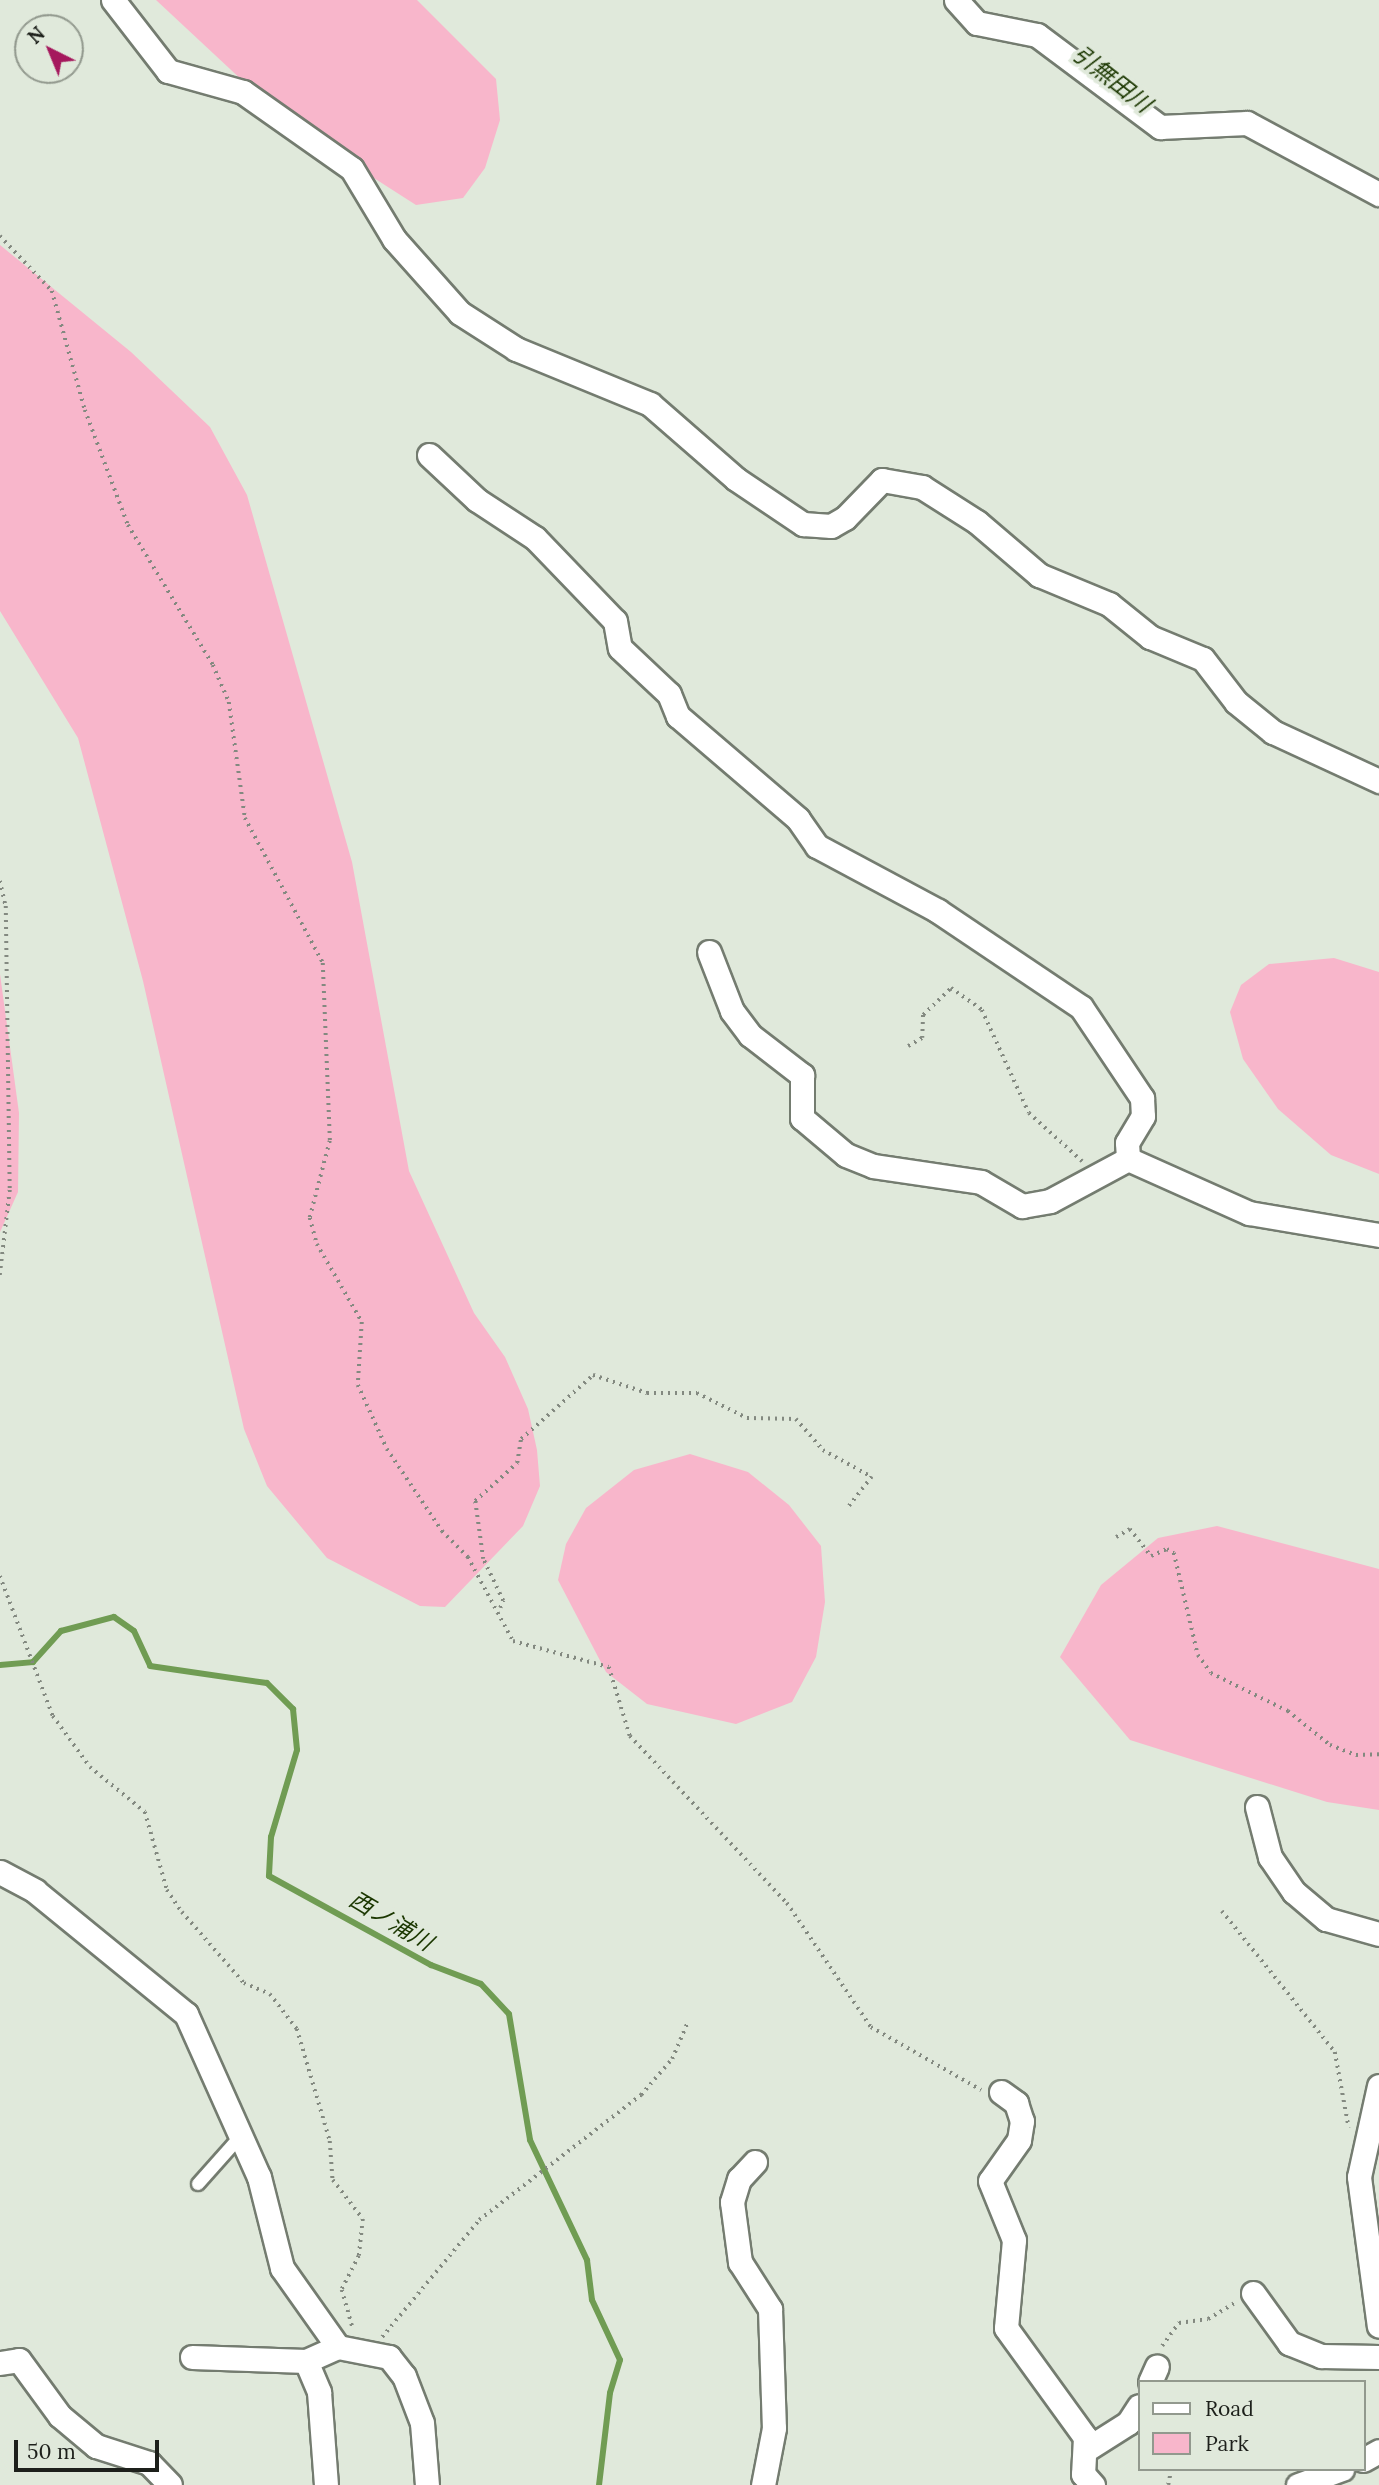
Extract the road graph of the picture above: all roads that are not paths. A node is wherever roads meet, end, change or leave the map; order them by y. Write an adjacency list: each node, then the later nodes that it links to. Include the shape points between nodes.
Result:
1 (113, 0): 5 (street, via 168,71 243,92 352,169 394,239 460,313 516,349 659,409 736,479 803,524 831,526 882,480 922,487 977,522 1039,575 1109,604 1150,637 1203,659 1236,702 1273,732)
2 (956, 0): 3 (street, via 977,23 1037,35 1160,127 1247,123)
3 (1379, 194)
4 (429, 454): 7 (street, via 477,500 535,538 615,621 620,648 670,694 678,716 798,819 817,846 938,911 1082,1007 1142,1098 1143,1116 1127,1143)
5 (1379, 781)
6 (709, 952): 7 (street, via 733,1011 750,1035 802,1075 802,1118 846,1156 873,1166 981,1182 1022,1206 1050,1201)
7 (1128, 1159): 8 (street, via 1250,1213)
8 (1379, 1235)
9 (1257, 1807): 11 (street, via 1270,1857 1294,1892 1326,1919)
10 (0, 1872): 14 (street, via 35,1891 186,2014)
11 (1379, 1934)
12 (1379, 2086): 18 (street, via 1359,2177)
13 (1001, 2092): 25 (street, via 1016,2103 1022,2121 1018,2140 990,2181 1014,2240 1006,2328)
14 (237, 2140): 16 (lane); 19 (street, via 259,2177 282,2268)
15 (755, 2162): 30 (street, via 739,2179 732,2202 740,2262 770,2309 774,2428)
16 (198, 2184)
17 (1254, 2293): 21 (street, via 1289,2343 1321,2356)
18 (1379, 2326)
19 (338, 2347): 22 (street); 29 (street, via 369,2351 397,2364 422,2423)
20 (192, 2357): 22 (street)
21 (1379, 2357)
22 (306, 2361): 28 (street, via 319,2392)
23 (0, 2363): 27 (street, via 19,2360 45,2401 87,2439 149,2463)
24 (1138, 2407): 25 (street, via 1119,2430)
25 (1087, 2449): 31 (street, via 1083,2474)
26 (1336, 2471): 32 (street)
27 (170, 2485)
28 (326, 2485)
29 (427, 2485)
30 (762, 2485)
31 (1093, 2485)
32 (1298, 2485)

